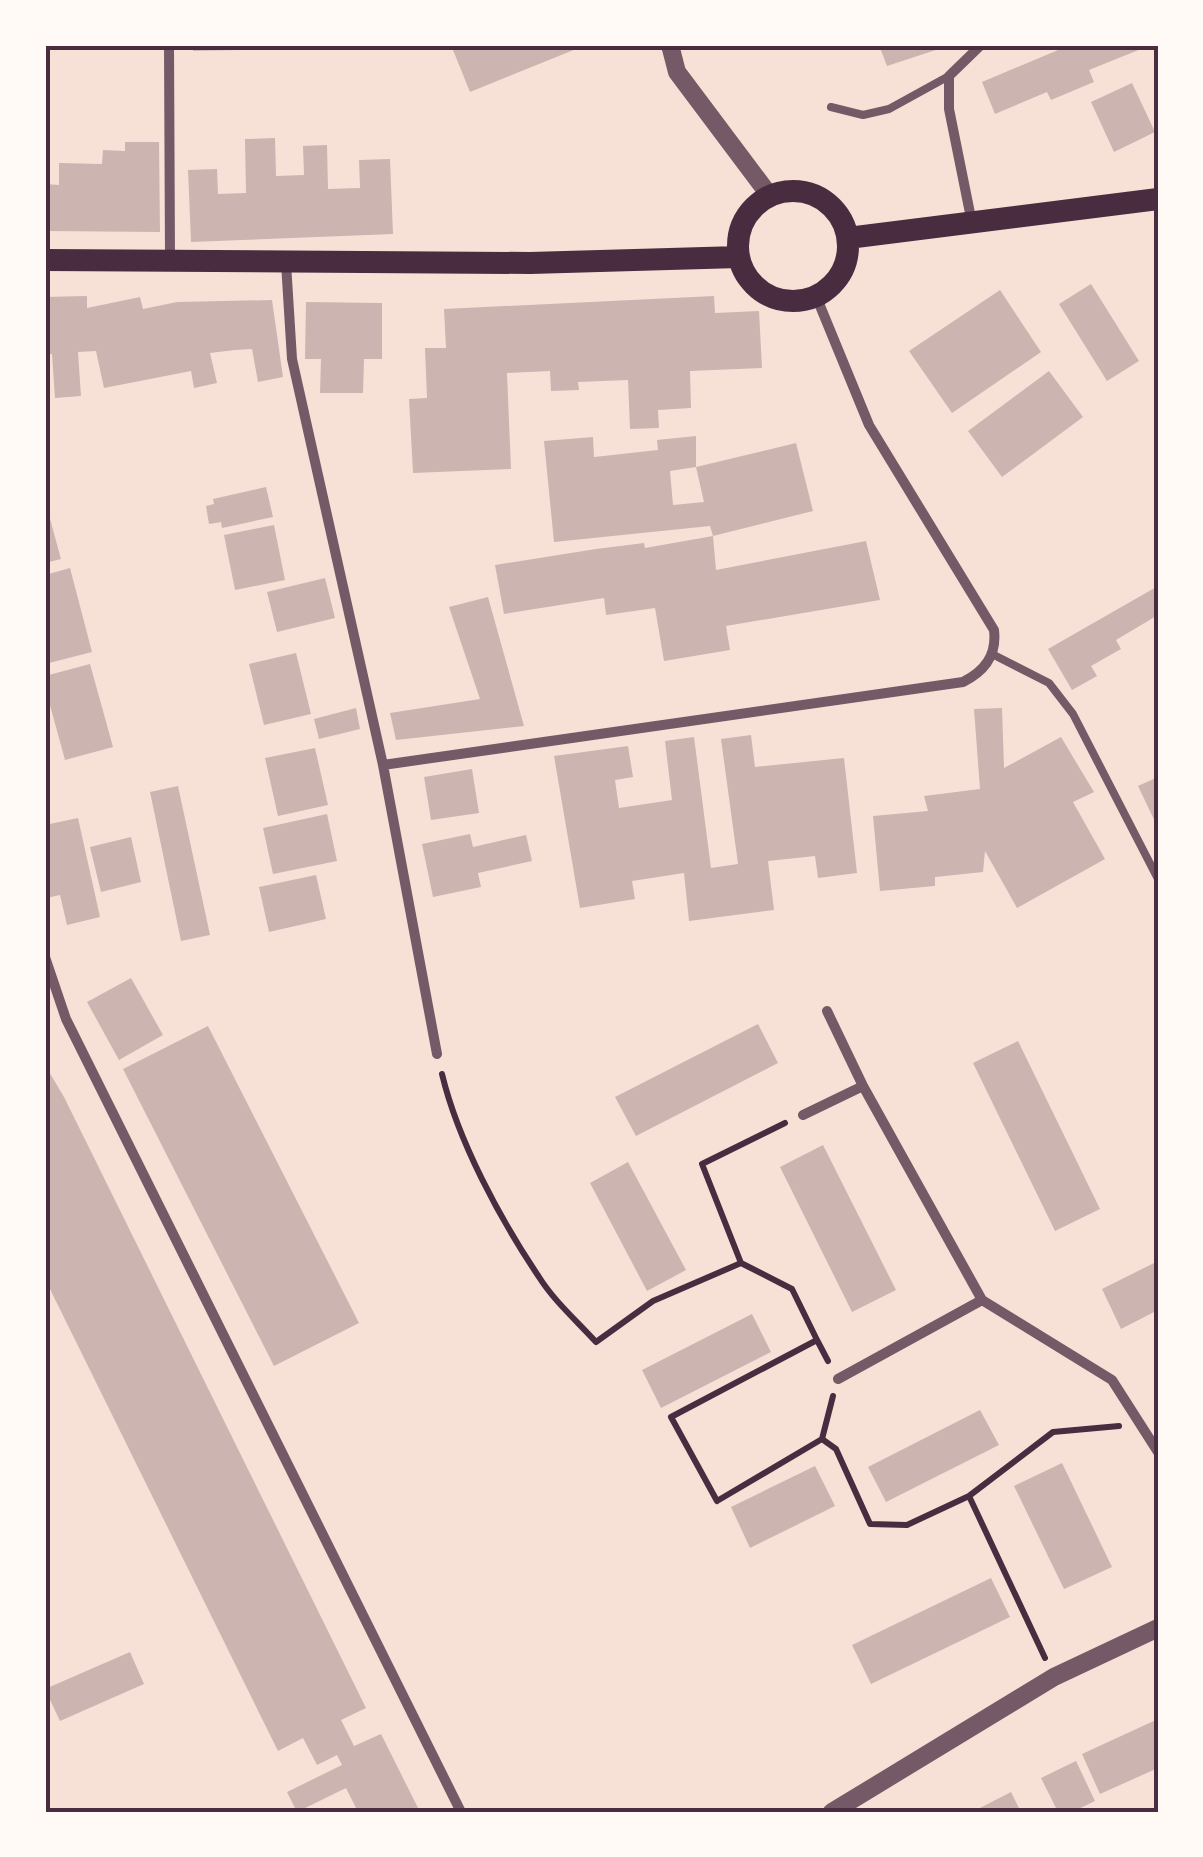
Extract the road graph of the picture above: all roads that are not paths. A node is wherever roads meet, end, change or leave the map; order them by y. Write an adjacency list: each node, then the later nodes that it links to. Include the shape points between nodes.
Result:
1 (170, 45): 12 (street)
2 (670, 45): 6 (street, via 677,72)
3 (980, 45): 4 (street)
4 (949, 76): 5 (lane, via 889,109 862,115); 8 (street, via 949,109)
5 (831, 107)
6 (770, 196): 9 (main road, via 786,191 819,197 833,207); 10 (main road, via 742,225)
7 (1158, 199): 8 (main road)
8 (972, 224): 9 (main road)
9 (848, 238): 14 (main road, via 842,272)
10 (739, 257): 13 (main road); 14 (main road, via 766,294 800,301)
11 (45, 260): 12 (main road)
12 (170, 261): 13 (main road)
13 (286, 263): 16 (street, via 292,359)
14 (816, 296): 15 (street, via 869,426 994,630)
15 (992, 654): 16 (street, via 981,673 963,682); 17 (lane, via 1048,682 1072,714)
16 (383, 765): 20 (street)
17 (1158, 879)
18 (45, 957): 27 (street, via 66,1019)
19 (827, 1011): 21 (street)
20 (437, 1054)
21 (863, 1086): 22 (street); 23 (street)
22 (803, 1115)
23 (982, 1300): 24 (street); 25 (street, via 1112,1380)
24 (838, 1379)
25 (1158, 1452)
26 (1158, 1628): 28 (street, via 1054,1677)
27 (461, 1812)
28 (832, 1812)

